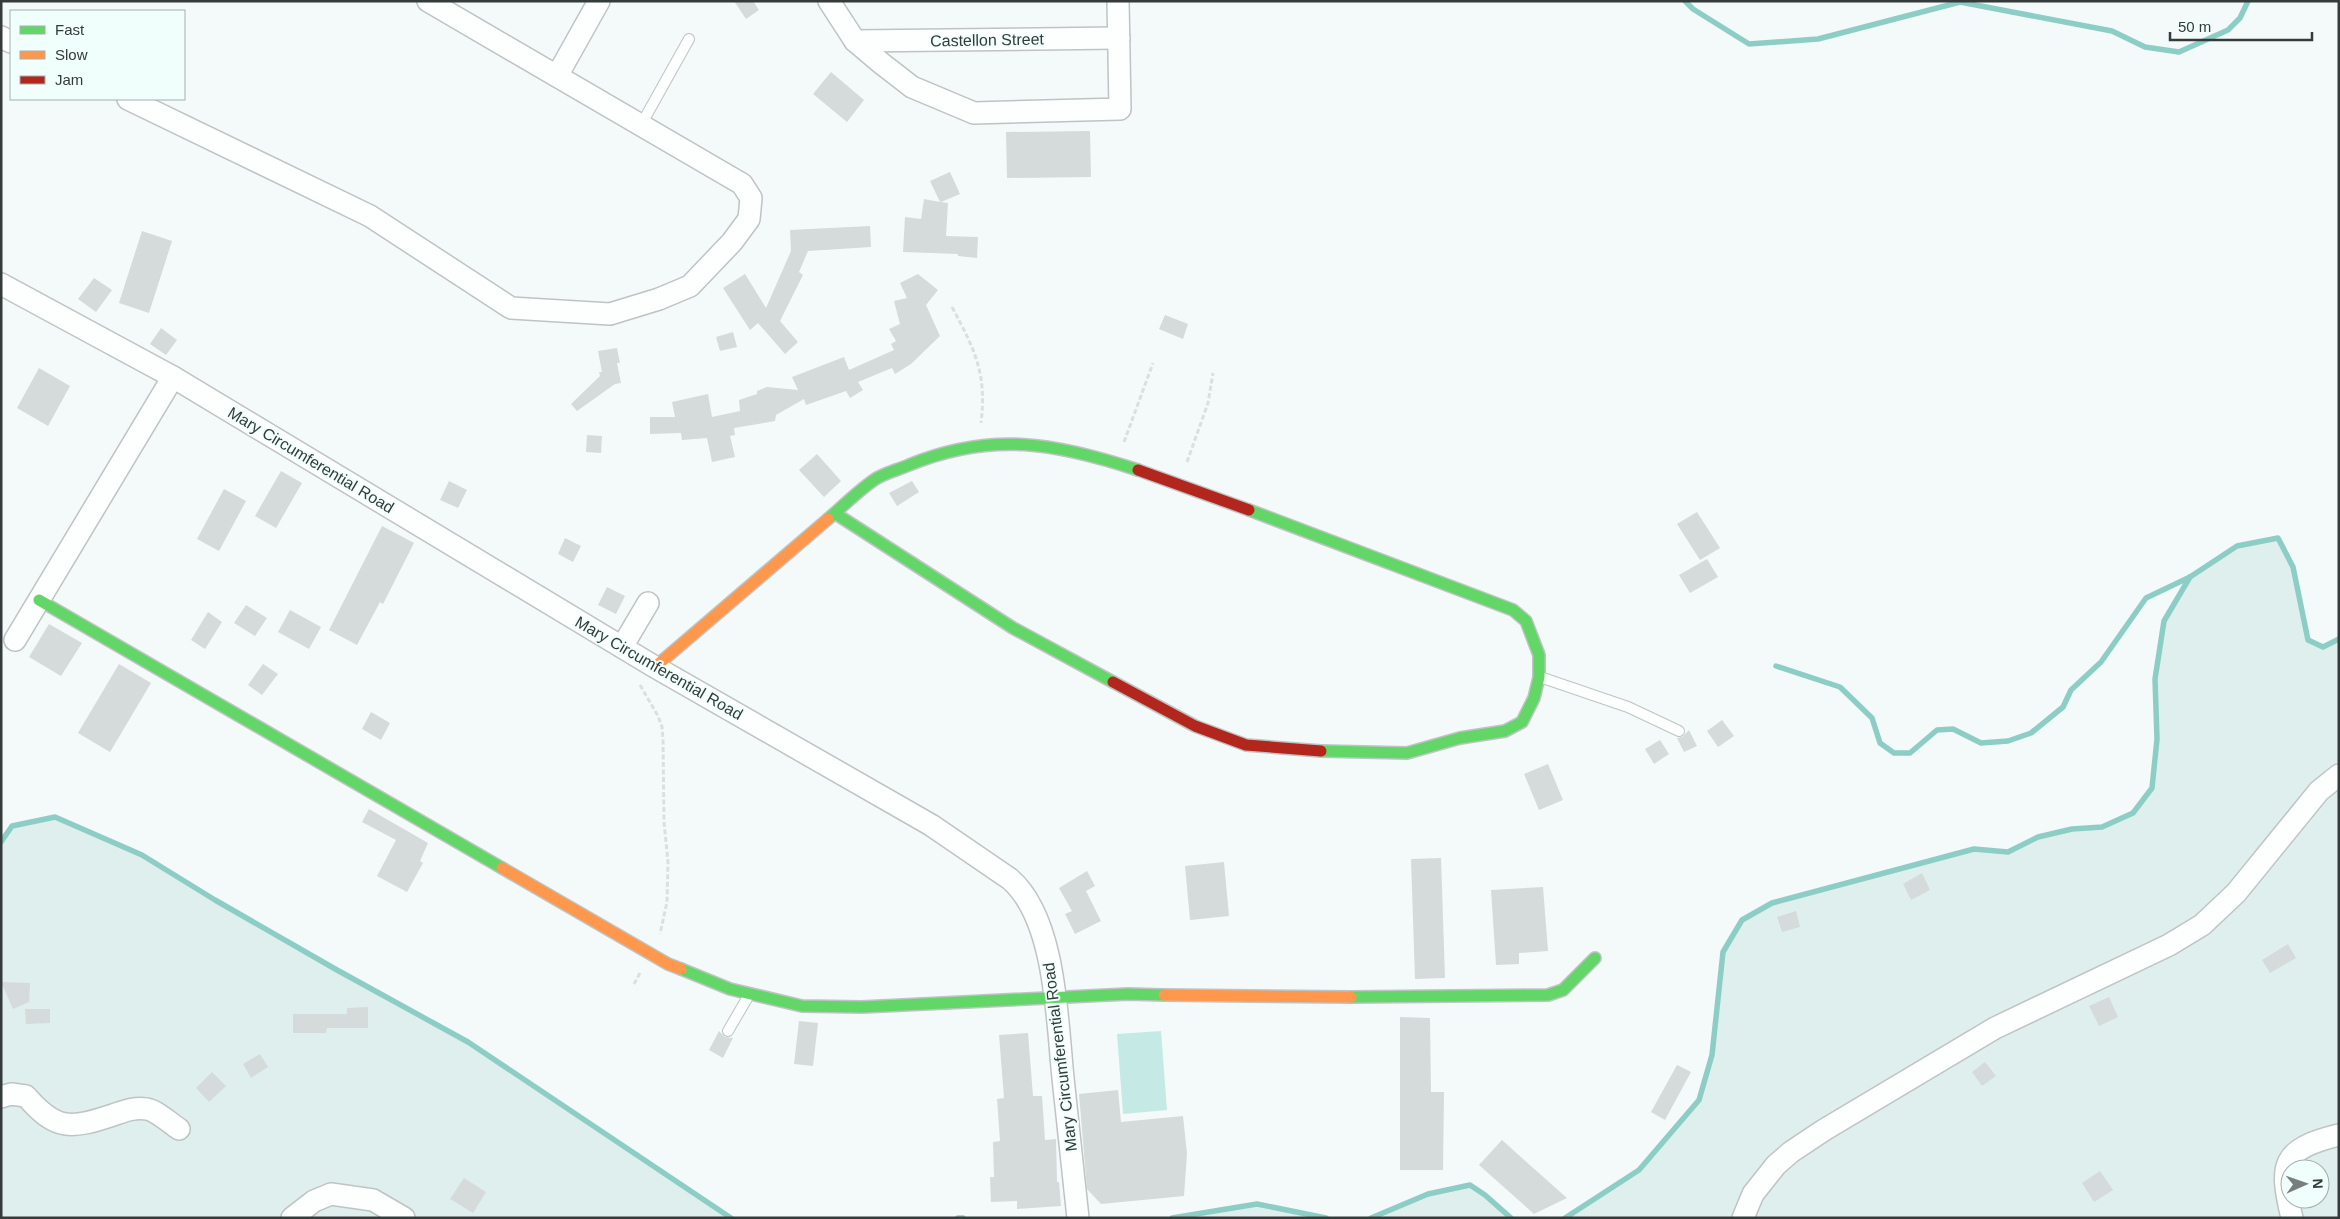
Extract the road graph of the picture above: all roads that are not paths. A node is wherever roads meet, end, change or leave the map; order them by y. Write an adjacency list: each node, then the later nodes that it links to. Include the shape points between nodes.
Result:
1 (599, 1): 8 (street)
2 (829, 1): 7 (street)
3 (1118, 1): 5 (street)
4 (429, 2): 8 (street)
5 (1119, 38): 7 (street, Castellon Street); 7 (street, via 1120,108 974,113 912,87)
6 (689, 39): 10 (lane)
7 (855, 41)
8 (557, 76): 10 (street)
9 (130, 100): 10 (street, via 370,216 511,308 563,312 610,314 659,300 690,286 749,220 751,198 742,184)
10 (641, 125)
11 (1, 284): 12 (street, Mary Circumferential Road)
12 (173, 377): 14 (street); 17 (street, Mary Circumferential Road)
13 (836, 514): 18 (street); 19 (street, via 875,478 931,456 978,445 1062,448 1180,484 1513,610 1526,621 1539,656); 19 (street, via 1013,628 1195,726 1246,745 1407,753 1460,738 1505,731 1522,722 1534,698)
14 (39, 600): 16 (street); 23 (street, via 668,964)
15 (648, 603): 17 (street)
16 (15, 640)
17 (629, 651): 18 (street, Mary Circumferential Road)
18 (656, 667): 24 (street, Mary Circumferential Road, via 931,825 1010,879 1030,902 1049,958)
19 (1539, 677): 20 (lane, via 1628,707)
20 (1679, 731)
21 (2339, 775): 32 (street, via 2319,791 2236,893 2202,924 2169,946 1995,1028 1824,1130 1776,1165 1753,1194)
22 (1595, 958): 24 (street, via 1562,990 1548,995 1287,997 1128,994)
23 (750, 994): 24 (street, via 802,1006 852,1007); 25 (lane)
24 (1055, 998): 29 (street, Mary Circumferential Road)
25 (728, 1031)
26 (1, 1097): 27 (street, via 11,1094 26,1096 41,1114 60,1124 87,1124 132,1108 149,1109)
27 (179, 1129)
28 (2339, 1135): 33 (street, via 2303,1146 2286,1166)
29 (1077, 1208)
30 (292, 1218): 31 (street, via 314,1201 331,1194 372,1200)
31 (404, 1218)
32 (1743, 1218)
33 (2292, 1218)

